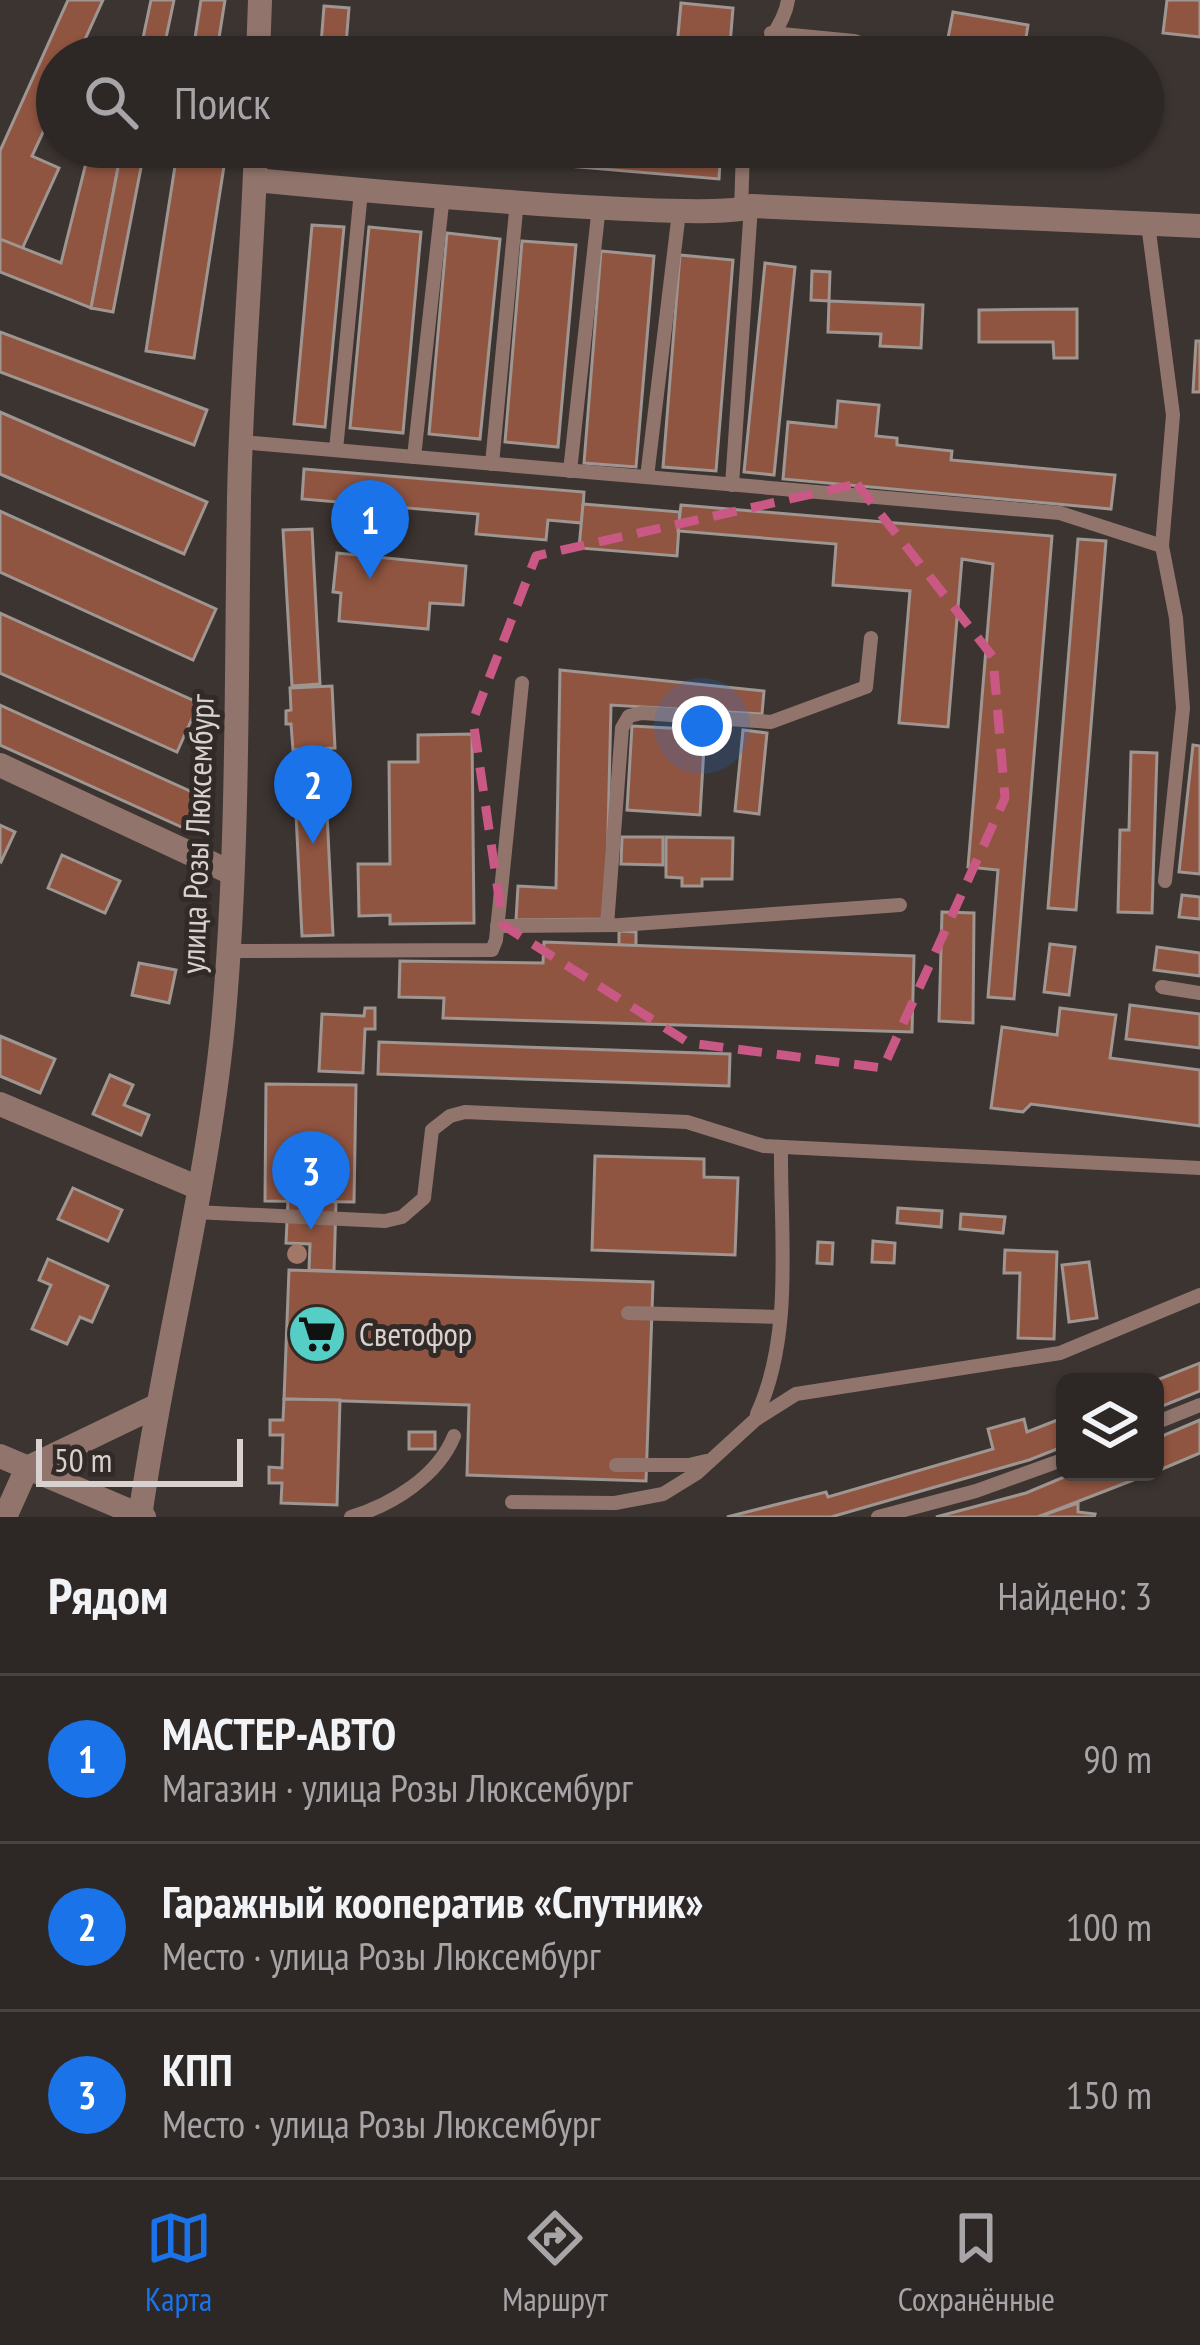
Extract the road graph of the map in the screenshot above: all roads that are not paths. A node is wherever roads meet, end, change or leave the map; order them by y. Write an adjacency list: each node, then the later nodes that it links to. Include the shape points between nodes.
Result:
1 (260, 0): 4 (street)
2 (788, 0): 3 (lane)
3 (771, 34): 5 (lane)
4 (259, 36)
5 (795, 36)
6 (255, 168): 8 (street, улица Розы Люксембург)
7 (744, 168): 13 (lane)
8 (254, 180): 9 (street); 17 (street, улица Розы Люксембург)
9 (361, 191): 10 (street); 18 (lane)
10 (442, 195): 11 (street); 19 (lane)
11 (517, 200): 12 (street); 20 (lane)
12 (599, 206): 14 (street); 21 (lane)
13 (746, 210): 14 (street); 15 (street); 23 (lane)
14 (679, 212): 22 (lane)
15 (1148, 224): 16 (street); 24 (lane, via 1173,415)
16 (1200, 226)
17 (241, 442): 18 (lane); 28 (street, улица Розы Люксембург)
18 (336, 450): 19 (lane)
19 (414, 457): 20 (lane)
20 (492, 464): 21 (lane)
21 (570, 471): 22 (lane)
22 (647, 477): 23 (lane)
23 (732, 485): 24 (lane, via 1060,513)
24 (1162, 545): 29 (lane, via 1183,708)
25 (871, 638): 31 (lane, via 866,688 771,722 628,716)
26 (522, 683): 32 (lane)
27 (0, 765): 28 (street)
28 (232, 873): 33 (street, улица Розы Люксембург)
29 (1165, 881)
30 (900, 905): 31 (lane)
31 (607, 925): 32 (lane)
32 (497, 926): 33 (lane, via 486,953)
33 (229, 951): 39 (street, улица Розы Люксембург)
34 (1162, 988): 35 (lane)
35 (1200, 992)
36 (0, 1104): 39 (street)
37 (781, 1147): 38 (lane); 39 (lane, via 687,1122 465,1112 432,1130 424,1198 402,1216 367,1221); 42 (lane)
38 (1200, 1168)
39 (197, 1200): 44 (street, улица Розы Люксембург)
40 (1200, 1295): 46 (lane, via 1060,1353 822,1387)
41 (628, 1313): 42 (lane)
42 (780, 1317): 46 (lane, via 775,1364)
43 (1200, 1405): 45 (lane)
44 (155, 1406): 52 (street); 54 (street, улица Розы Люксембург)
45 (1164, 1419)
46 (754, 1420): 49 (lane)
47 (454, 1436): 56 (lane, via 431,1472)
48 (0, 1456): 52 (street)
49 (716, 1457): 51 (lane, via 689,1466); 53 (lane, via 682,1484 637,1500)
50 (1056, 1463): 57 (lane)
51 (616, 1465)
52 (27, 1468): 54 (street); 55 (street)
53 (512, 1502)
54 (142, 1516)
55 (5, 1517)
56 (351, 1517)
57 (878, 1517)

